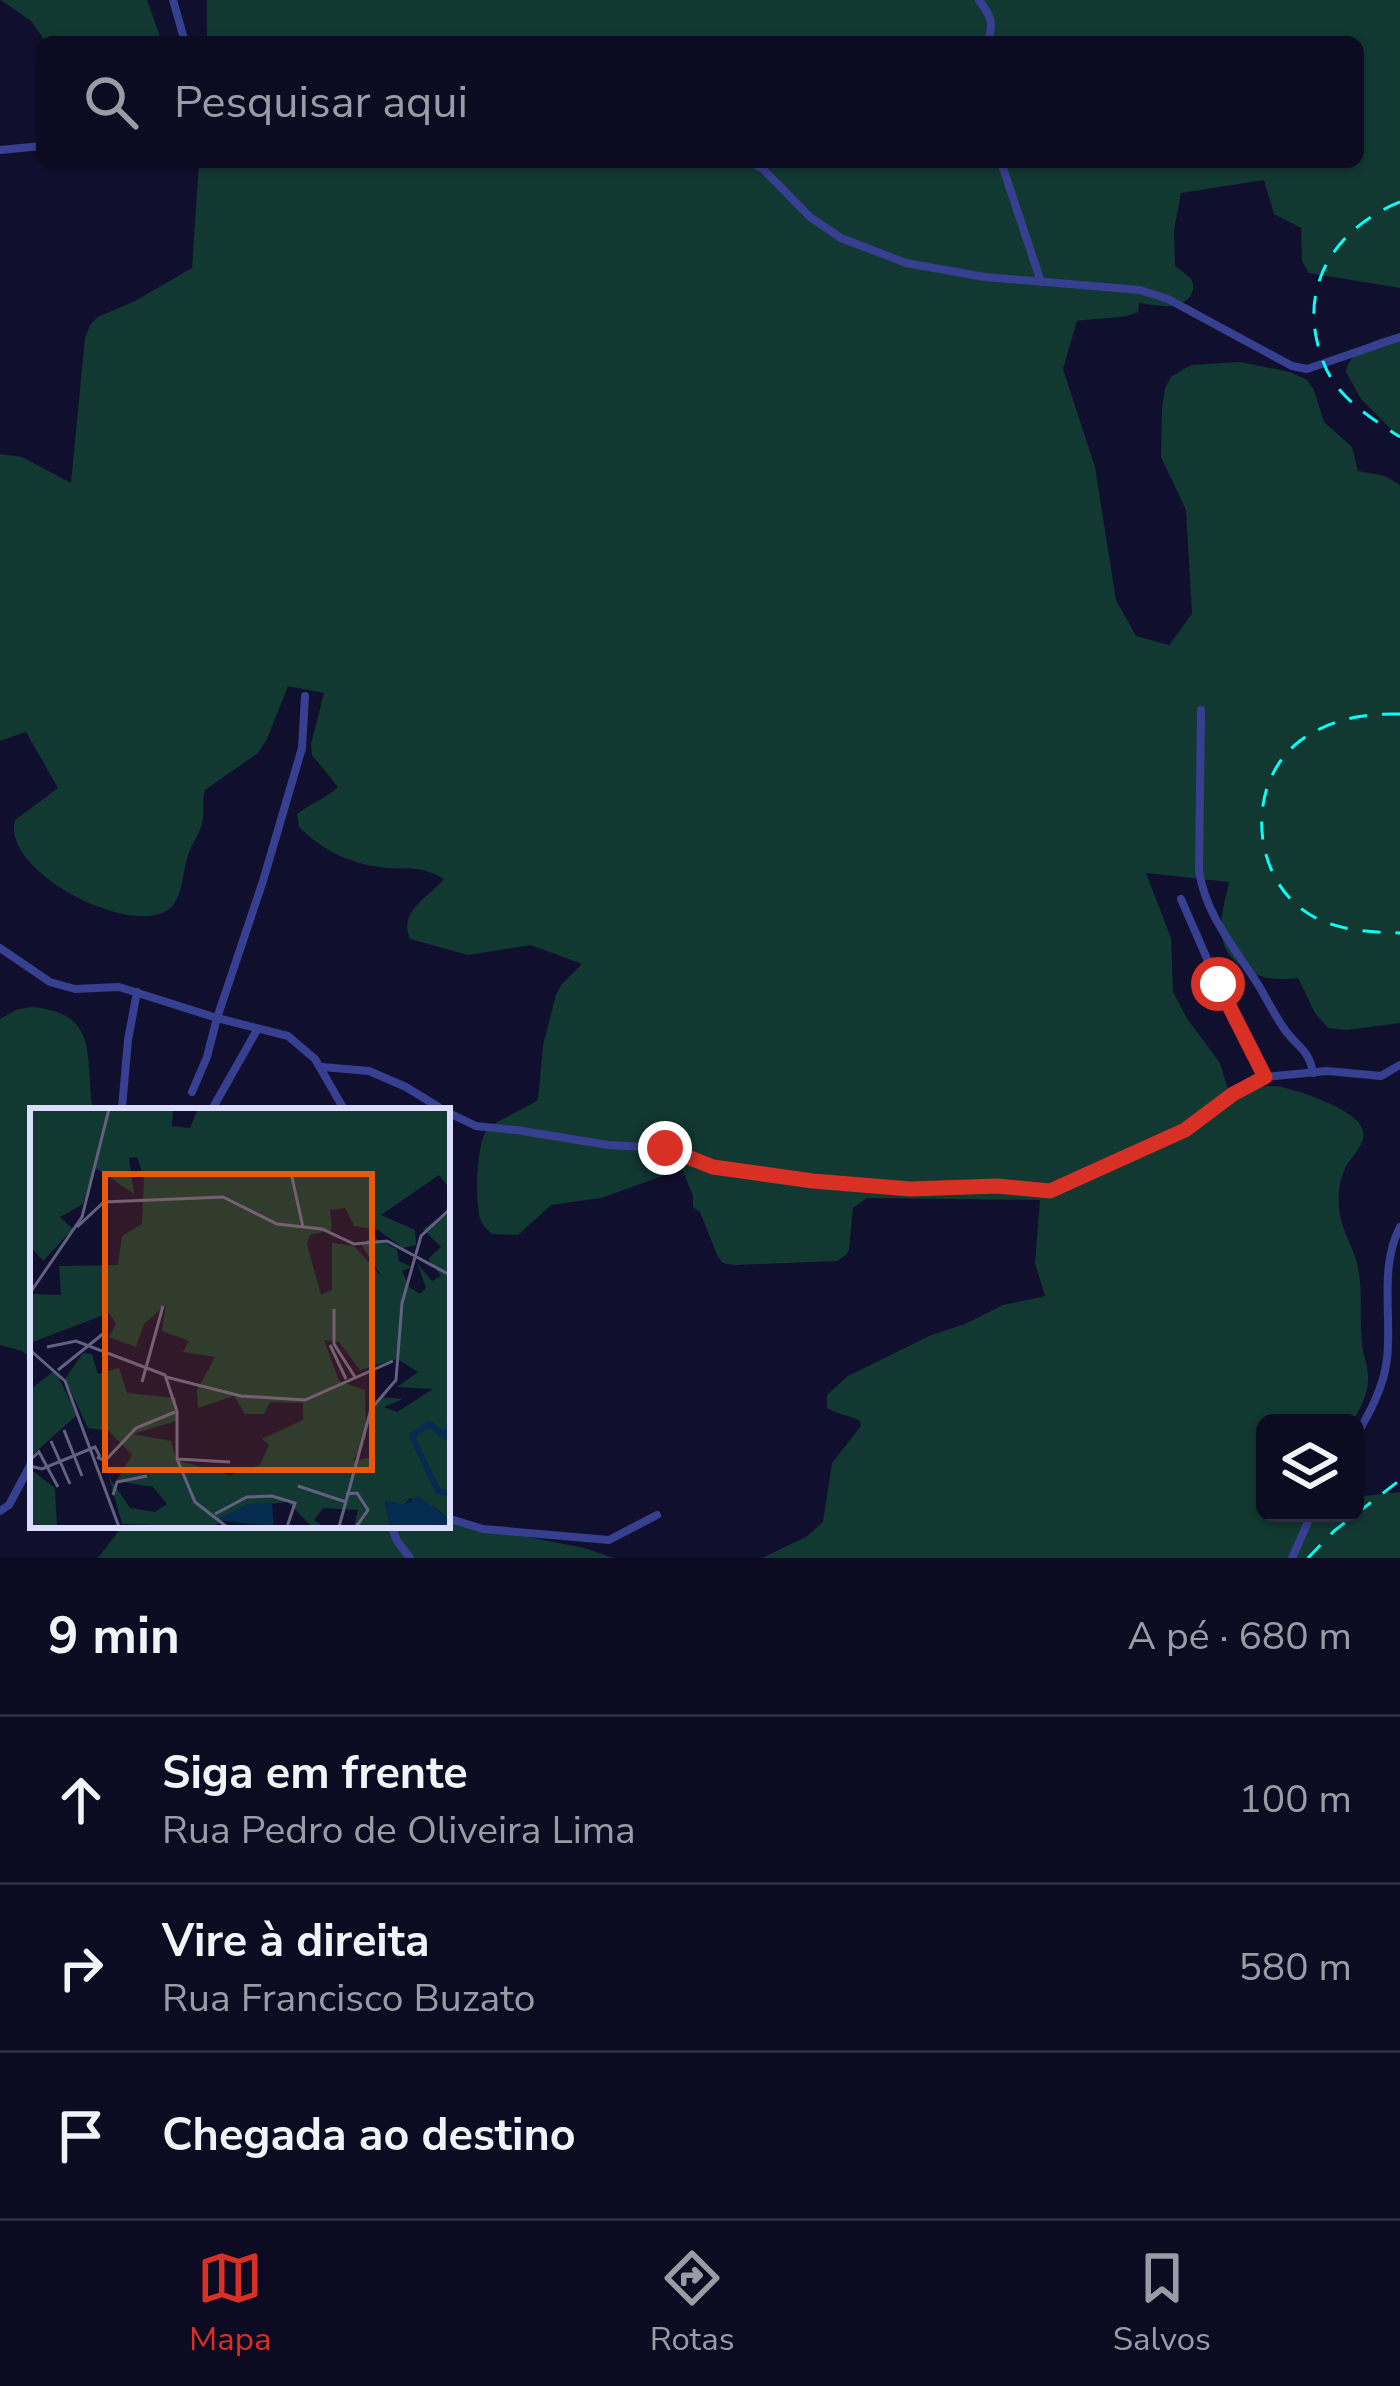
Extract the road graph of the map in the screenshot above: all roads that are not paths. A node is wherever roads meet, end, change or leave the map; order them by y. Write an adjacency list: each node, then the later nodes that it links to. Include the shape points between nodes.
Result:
1 (173, 0): 3 (street)
2 (979, 0): 4 (street, via 992,16)
3 (183, 36)
4 (990, 36)
5 (36, 147): 6 (street)
6 (0, 150)
7 (762, 168): 9 (street, via 841,238 906,263)
8 (1003, 168): 9 (street)
9 (1041, 282): 10 (street, via 1168,299 1306,369)
10 (1400, 338)
11 (305, 697): 16 (street, via 302,748)
12 (1201, 710): 21 (street, via 1202,892)
13 (1180, 899): 22 (street)
14 (0, 948): 15 (street, via 50,982)
15 (137, 992): 16 (street); 25 (street)
16 (217, 1018): 17 (street); 24 (street)
17 (256, 1030): 19 (street, via 288,1036); 26 (street)
18 (1400, 1065): 21 (street, via 1381,1076)
19 (320, 1067): 20 (street); 23 (street)
20 (352, 1070): 23 (street); 28 (street)
21 (1313, 1073): 22 (street)
22 (1265, 1077): 29 (street, via 1185,1130 1050,1191 813,1181 713,1167 665,1148 476,1126)
23 (330, 1082): 27 (street)
24 (192, 1092)
25 (122, 1108)
26 (213, 1108)
27 (343, 1108)
28 (439, 1108)
29 (450, 1114)
30 (1400, 1227): 31 (street, via 1388,1265 1387,1362)
31 (1364, 1421)
32 (30, 1466): 33 (street)
33 (0, 1511)
34 (657, 1515): 35 (street, via 609,1540)
35 (450, 1519)
36 (1308, 1522): 39 (street)
37 (392, 1528): 38 (street)
38 (410, 1558)
39 (1292, 1558)

